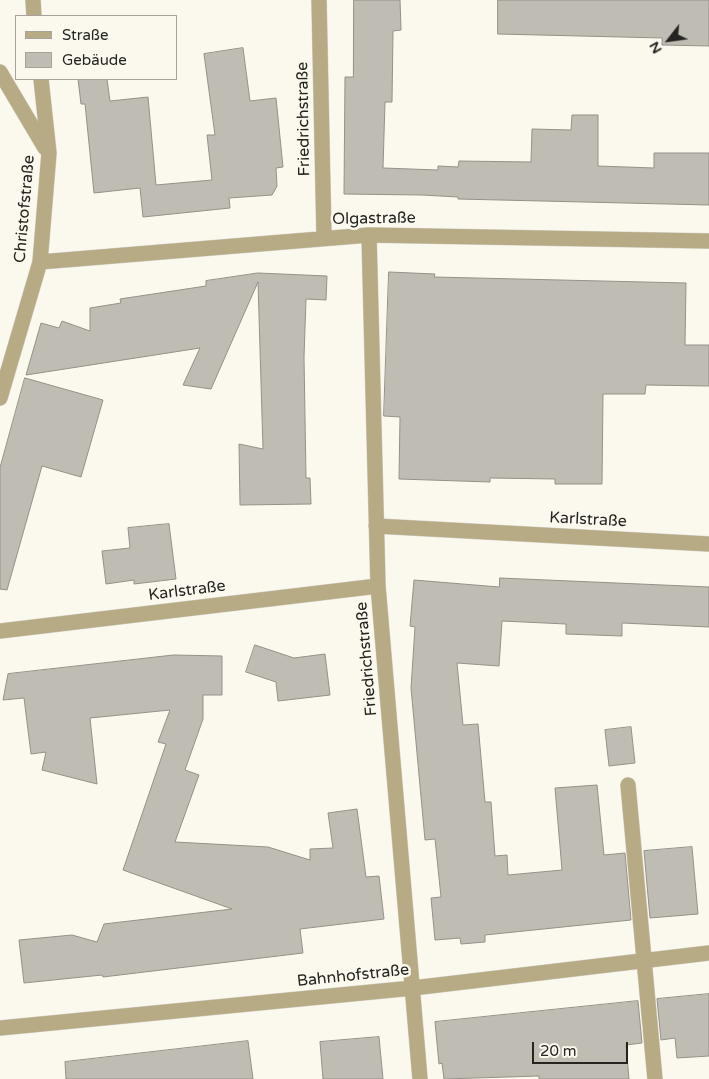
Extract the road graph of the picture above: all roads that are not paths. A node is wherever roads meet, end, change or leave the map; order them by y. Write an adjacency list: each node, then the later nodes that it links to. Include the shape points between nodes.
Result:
1 (33, 0): 3 (street)
2 (319, 0): 8 (street, Friedrichstraße)
3 (34, 15)
4 (0, 72): 6 (street)
5 (41, 80): 6 (street, Christofstraße)
6 (49, 153): 10 (street, Christofstraße)
7 (369, 236): 8 (street, Olgastraße); 9 (street, Olgastraße); 12 (street, Friedrichstraße)
8 (324, 237): 10 (street, Olgastraße)
9 (709, 242)
10 (40, 262): 11 (street, Christofstraße)
11 (0, 398)
12 (376, 526): 13 (street, Karlstraße); 14 (street, Friedrichstraße)
13 (709, 544)
14 (378, 586): 15 (street, Karlstraße); 19 (street, Friedrichstraße)
15 (0, 631)
16 (628, 785): 18 (street)
17 (709, 953): 18 (street, Bahnhofstraße)
18 (644, 960): 19 (street, Bahnhofstraße); 22 (street)
19 (413, 988): 20 (street, Bahnhofstraße); 21 (street, Friedrichstraße)
20 (0, 1028)
21 (420, 1079)
22 (655, 1079)

